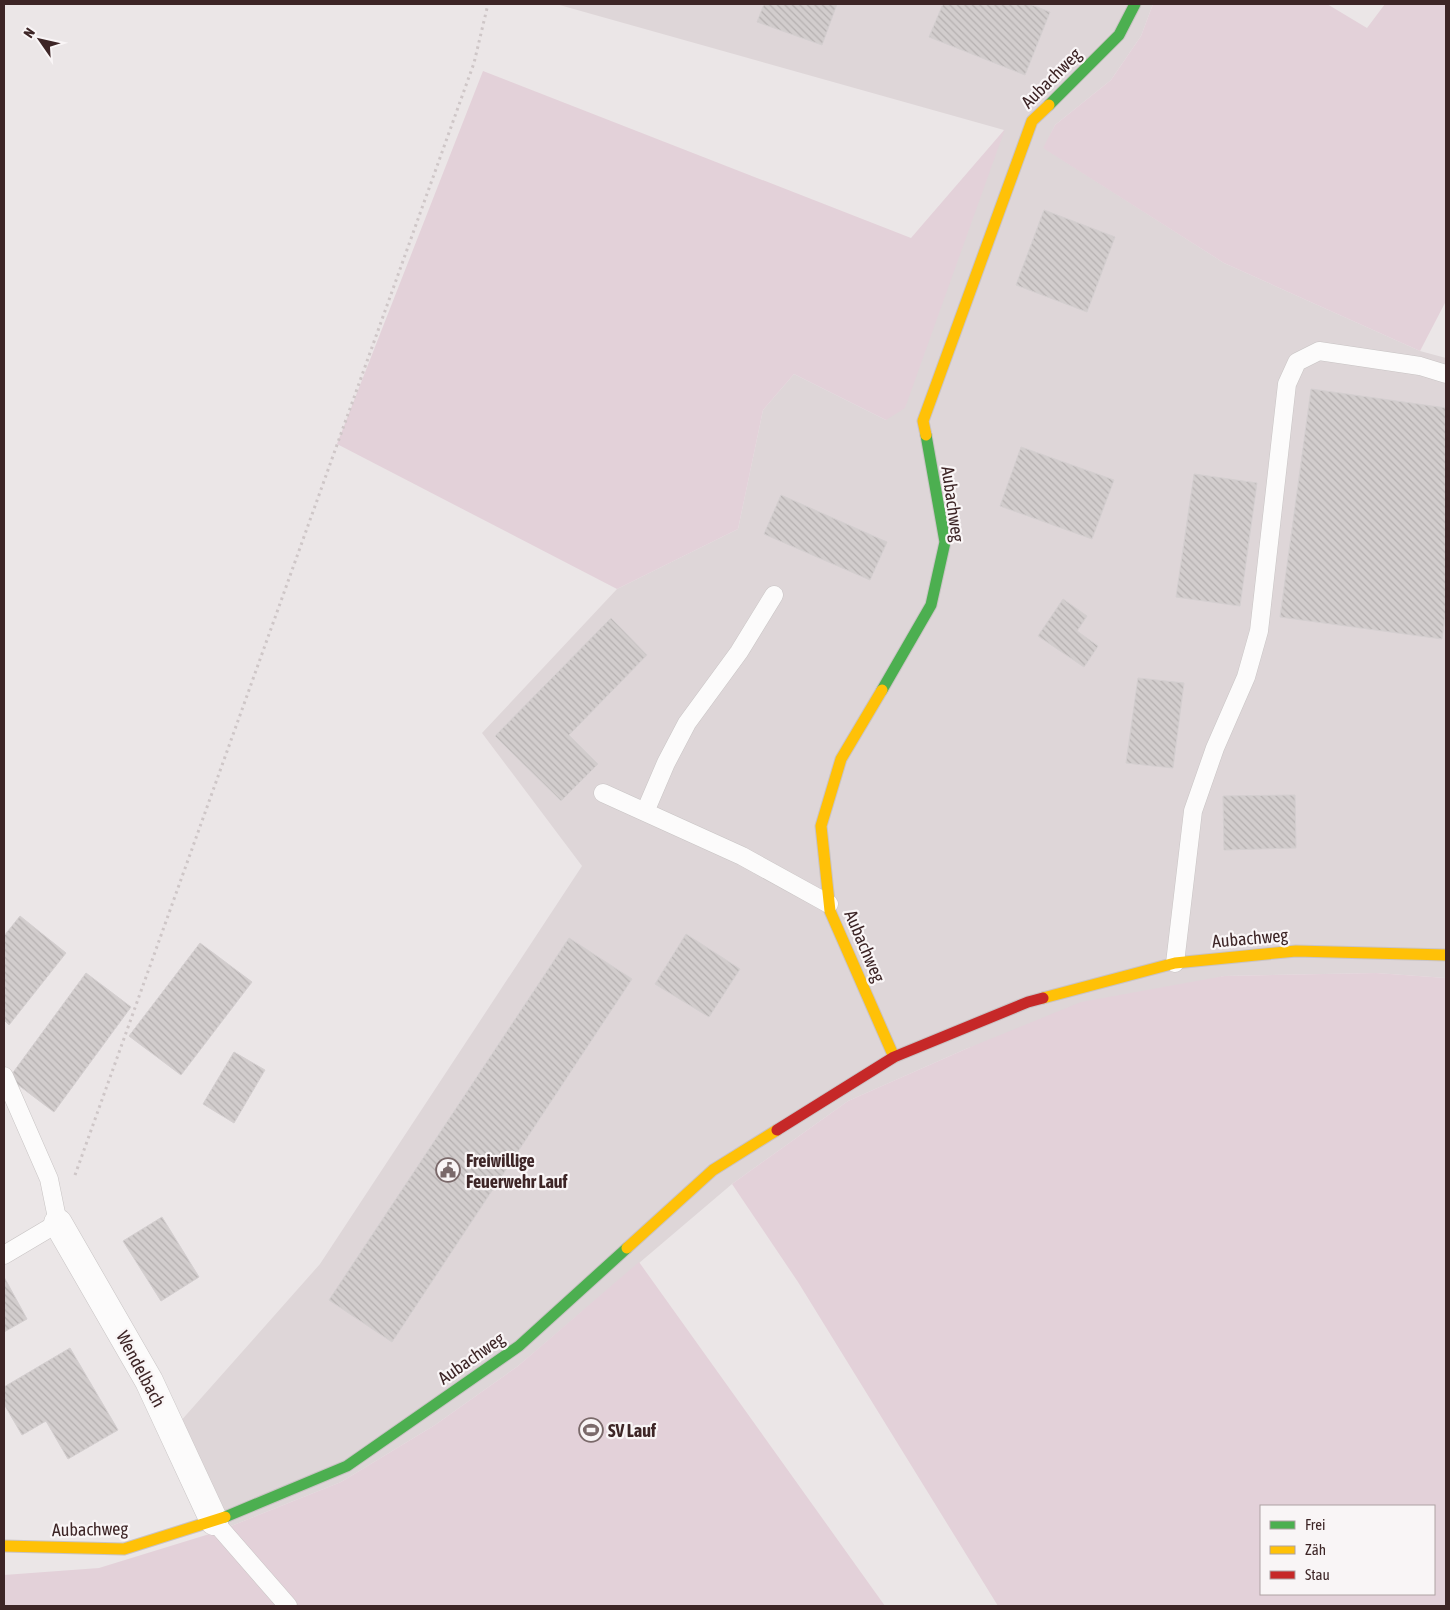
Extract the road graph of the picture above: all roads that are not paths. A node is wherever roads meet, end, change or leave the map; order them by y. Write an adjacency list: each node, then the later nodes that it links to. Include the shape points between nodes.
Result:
1 (1135, 4): 6 (street, Aubachweg, via 1120,35 1032,121 922,421 945,542 931,605 841,759 821,826)
2 (1446, 374): 8 (lane, via 1420,366 1319,351 1297,362 1288,384 1259,631 1246,677 1215,748 1193,811)
3 (774, 595): 5 (lane, via 688,723)
4 (603, 793): 5 (lane)
5 (645, 812): 6 (lane, via 742,856)
6 (829, 904): 9 (street, Aubachweg)
7 (1446, 955): 8 (street, Aubachweg, via 1296,951)
8 (1175, 963): 9 (street, Aubachweg, via 1028,1002)
9 (894, 1057): 13 (street, Aubachweg, via 713,1170 518,1346 347,1466)
10 (4, 1076): 11 (lane, via 49,1179)
11 (58, 1223): 12 (lane); 13 (street, Wendelbach, via 149,1381)
12 (4, 1255)
13 (214, 1521): 14 (street, Aubachweg, via 124,1550); 15 (lane)
14 (4, 1546)
15 (288, 1606)

